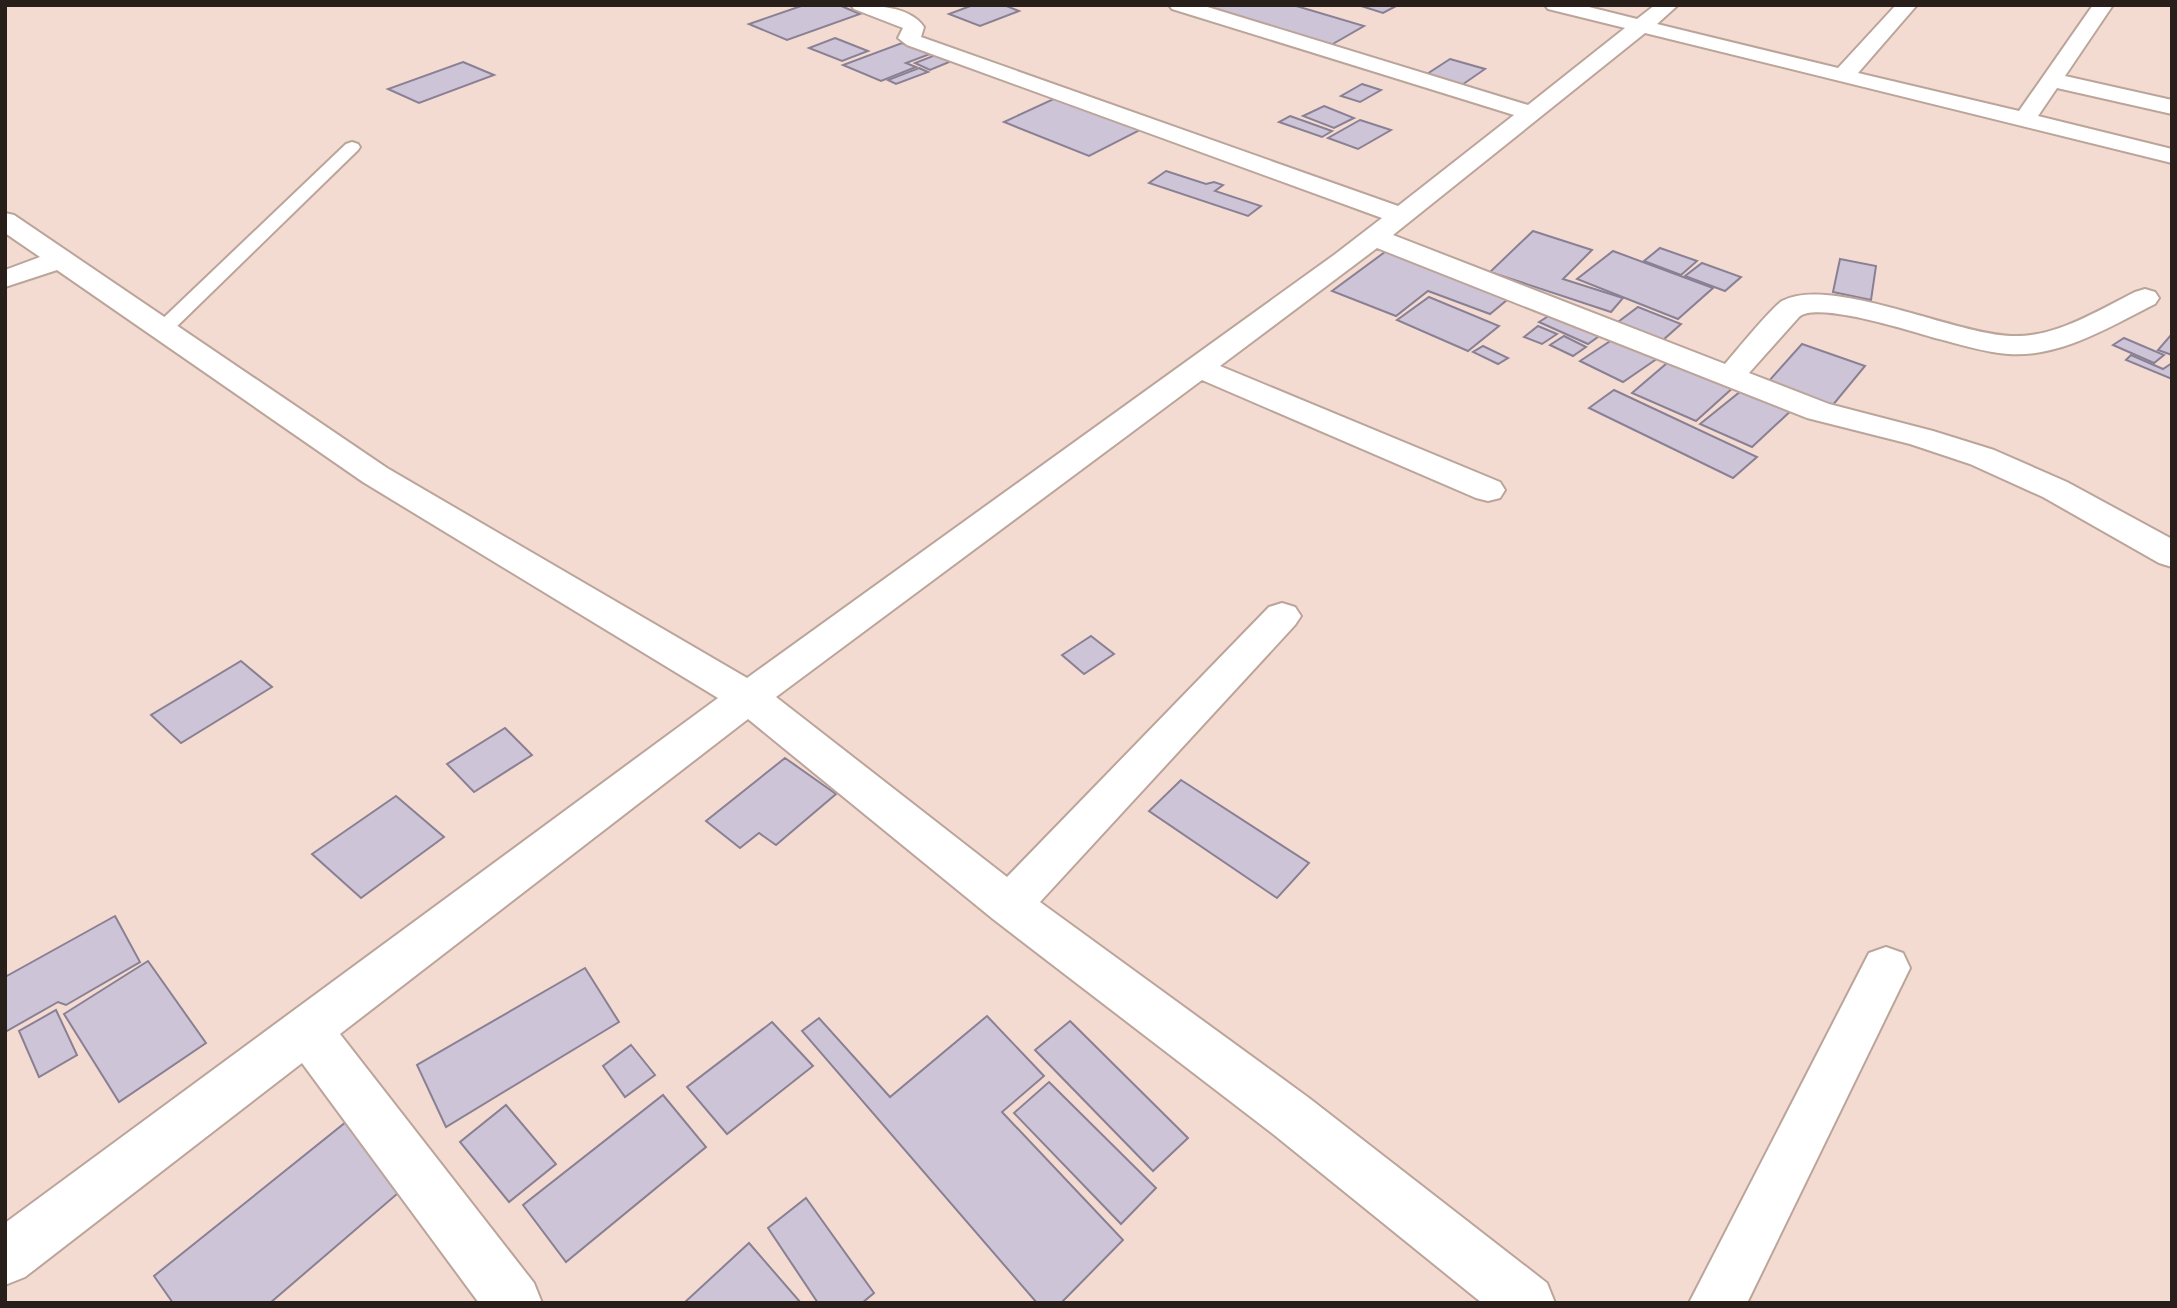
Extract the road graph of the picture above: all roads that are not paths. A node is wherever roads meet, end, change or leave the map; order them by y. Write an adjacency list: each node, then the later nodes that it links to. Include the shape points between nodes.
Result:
1 (861, 5): 15 (street, via 912,24 908,38 914,41)
2 (1179, 5): 10 (street)
3 (1555, 5): 6 (street)
4 (1907, 5): 7 (street)
5 (2103, 5): 8 (street)
6 (1654, 16): 7 (street); 10 (street)
7 (1843, 76): 11 (street)
8 (2052, 80): 9 (street); 11 (street)
9 (2172, 107)
10 (1531, 113): 15 (street)
11 (2025, 119): 13 (street)
12 (352, 147): 19 (lane)
13 (2172, 156)
14 (5, 221): 16 (street)
15 (1388, 226): 20 (street); 21 (street)
16 (61, 259): 17 (street); 19 (street)
17 (5, 279)
18 (2145, 299): 21 (street, via 2074,332 2012,345 1962,338 1838,305 1794,306)
19 (162, 330): 25 (street, via 375,475)
20 (1199, 368): 22 (street); 25 (street)
21 (1729, 378): 23 (street, via 1818,411 1913,433 1983,457 2070,497)
22 (1488, 490)
23 (2172, 555)
24 (1282, 616): 26 (street)
25 (748, 697): 26 (street); 28 (street)
26 (1009, 905): 31 (street, via 1291,1116)
27 (1886, 968): 32 (street)
28 (307, 1030): 29 (street); 30 (street)
29 (5, 1257)
30 (514, 1303)
31 (1527, 1303)
32 (1717, 1303)

